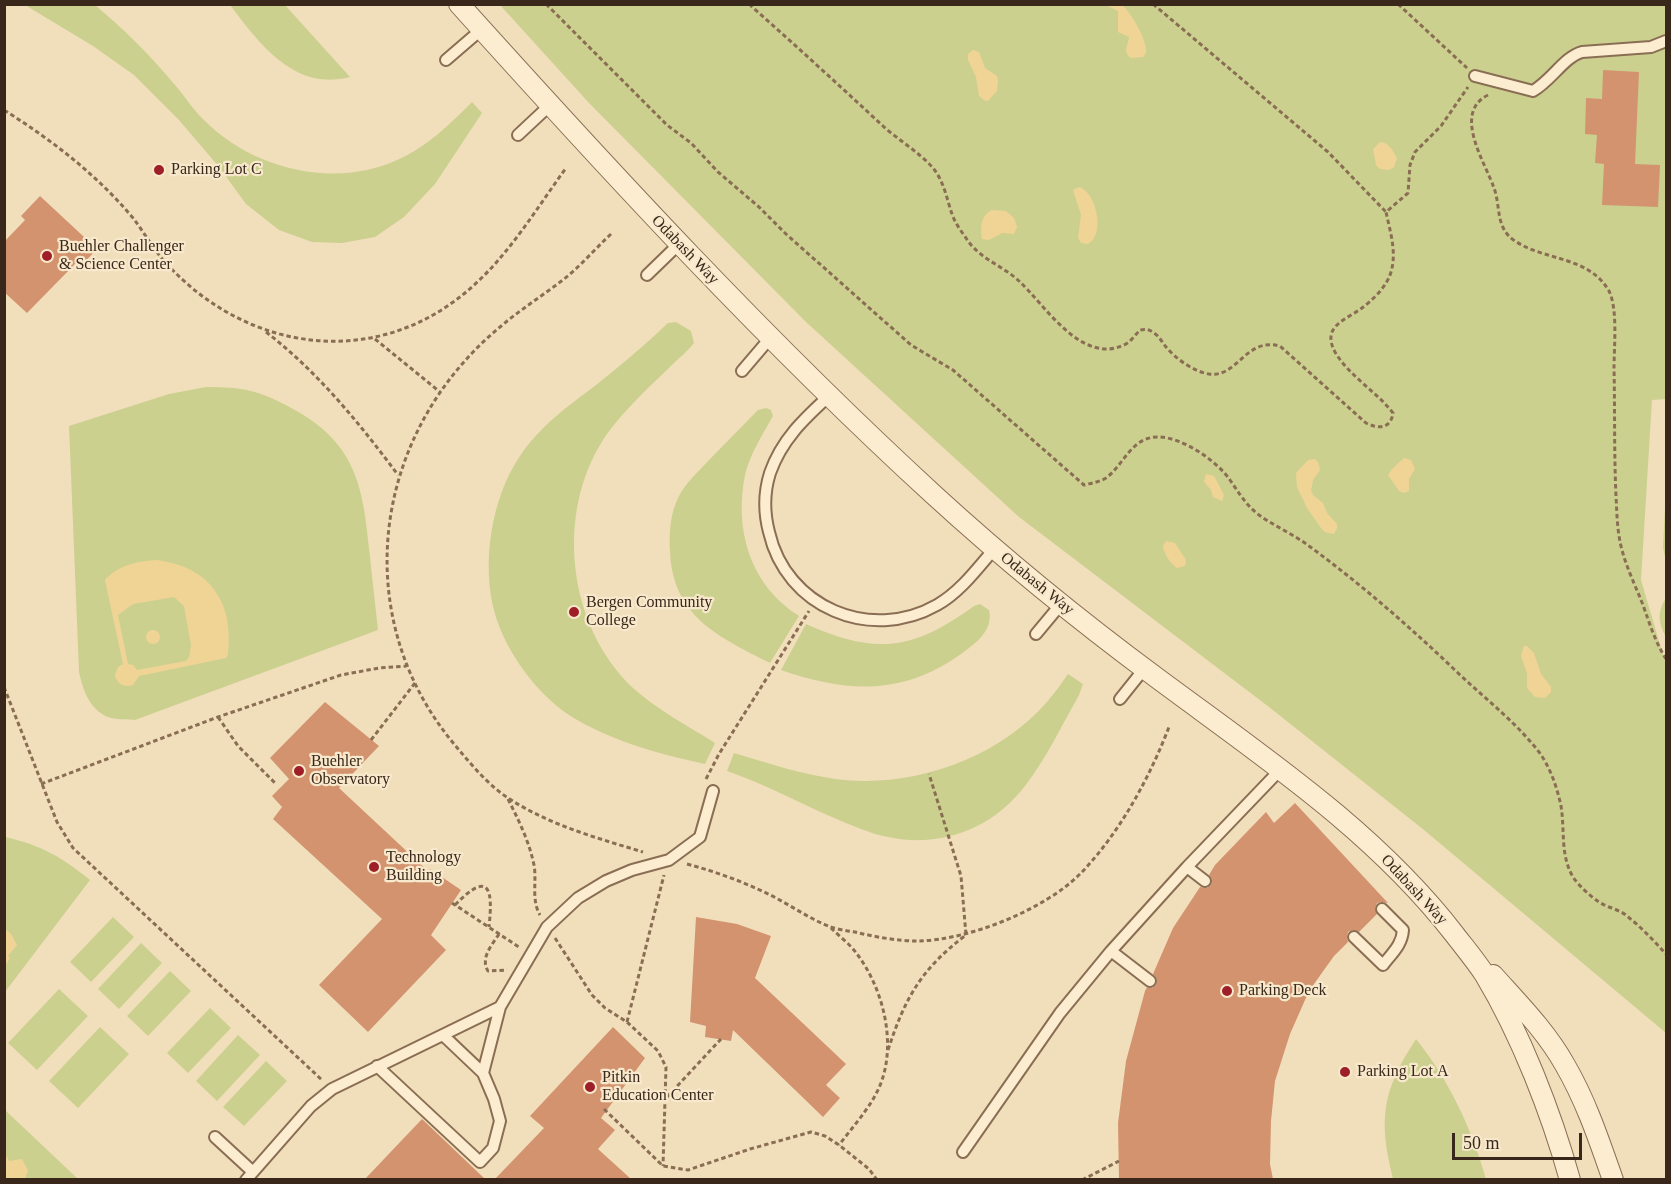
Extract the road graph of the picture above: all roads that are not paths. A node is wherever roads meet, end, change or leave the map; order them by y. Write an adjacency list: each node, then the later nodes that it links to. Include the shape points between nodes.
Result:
1 (459, 4): 2 (street, Odabash Way)
2 (482, 29): 4 (lane); 6 (street, Odabash Way)
3 (1666, 41): 5 (lane, via 1651,47 1573,55 1533,91)
4 (446, 60)
5 (1475, 76)
6 (549, 106): 7 (lane); 8 (street, Odabash Way)
7 (518, 135)
8 (679, 244): 9 (lane); 10 (street, Odabash Way)
9 (646, 275)
10 (771, 337): 11 (lane); 12 (street, Odabash Way)
11 (742, 371)
12 (830, 395): 13 (street, Odabash Way); 13 (lane, via 794,428 782,447 770,474 765,499 772,545 784,570 802,591 824,607 851,618 885,622 913,616 938,605 961,587)
13 (995, 548): 14 (street, Odabash Way)
14 (1061, 604): 15 (lane); 16 (street, Odabash Way)
15 (1036, 634)
16 (1144, 669): 17 (lane); 18 (street, Odabash Way)
17 (1120, 699)
18 (1280, 770): 20 (lane); 22 (street, Odabash Way, via 1381,854)
19 (713, 791): 27 (lane, via 700,837 669,860 606,881 578,898 547,927)
20 (1187, 867): 21 (lane); 25 (lane)
21 (1205, 881)
22 (1428, 900): 34 (street, Odabash Way, via 1484,973 1523,1051); 35 (street, via 1538,1026 1564,1062 1586,1104)
23 (1382, 909): 24 (lane, via 1403,930 1398,947 1383,964)
24 (1354, 937)
25 (1112, 951): 26 (lane); 32 (lane, via 1060,1013)
26 (1149, 981)
27 (501, 1007): 28 (lane); 30 (lane)
28 (443, 1035): 29 (lane); 30 (lane)
29 (377, 1066): 30 (lane, via 480,1162 493,1148 500,1120); 33 (lane, via 332,1089 311,1106)
30 (483, 1073)
31 (215, 1137): 33 (lane)
32 (963, 1152)
33 (250, 1176)
34 (1570, 1179)
35 (1613, 1179)

